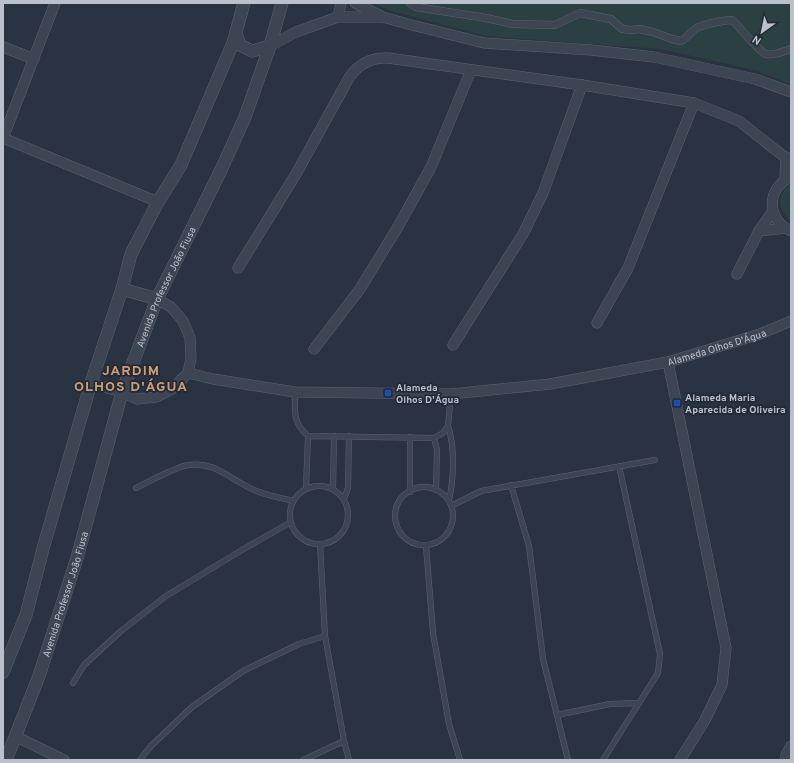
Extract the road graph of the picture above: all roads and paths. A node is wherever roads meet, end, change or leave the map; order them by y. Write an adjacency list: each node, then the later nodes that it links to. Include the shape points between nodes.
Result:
1 (55, 3): 13 (street)
2 (244, 3): 9 (street)
3 (282, 3): 10 (street, Avenida Professor João Fiusa)
4 (341, 3): 8 (street)
5 (355, 3): 7 (street)
6 (410, 3): 12 (street, via 416,7 513,24 555,25 580,13 611,20 622,29 639,29 681,41 696,28 732,20 757,48 766,54)
7 (382, 16): 8 (street); 16 (street, via 484,42 654,57 755,78)
8 (338, 17): 10 (street, via 296,32)
9 (236, 33): 10 (street, via 240,45 252,51); 21 (street, via 181,165)
10 (270, 46): 28 (street, Avenida Professor João Fiusa, via 245,117)
11 (3, 47): 13 (street)
12 (791, 49)
13 (34, 59): 18 (street)
14 (471, 70): 15 (street); 25 (street, via 381,57 368,60 358,67 350,76 296,174); 32 (street, via 431,167 399,225 360,289)
15 (582, 85): 17 (street); 31 (street, via 543,193 523,234)
16 (791, 92)
17 (694, 103): 19 (street, via 740,121); 30 (street, via 628,268)
18 (3, 138): 21 (street)
19 (789, 159): 20 (street)
20 (788, 178): 22 (street, via 778,186 774,194)
21 (158, 202): 27 (street, via 132,254)
22 (773, 211): 23 (street, via 779,222); 24 (street)
23 (788, 230): 24 (street)
24 (759, 231): 26 (street)
25 (238, 268)
26 (737, 274)
27 (122, 288): 28 (street); 35 (street)
28 (157, 299): 34 (street, via 171,307 183,320 190,338 191,358); 36 (street, Avenida Professor João Fiusa)
29 (791, 321): 33 (street, Alameda Olhos D'Água, via 760,334)
30 (597, 323)
31 (453, 345)
32 (314, 349)
33 (668, 362): 38 (street, Alameda Olhos D'Água, via 550,384); 75 (street, via 726,648 722,685 705,720)
34 (188, 373): 36 (street, via 172,389 156,397 137,399); 37 (street, Alameda Olhos D'Água)
35 (91, 383): 36 (street); 60 (street, via 26,614)
36 (122, 392): 64 (street, Avenida Professor João Fiusa, via 77,558 39,676)
37 (295, 392): 38 (street, Alameda Olhos D'Água); 40 (lane, via 295,417 300,429)
38 (450, 394): 39 (lane)
39 (448, 426): 44 (lane, via 443,433); 55 (lane, via 452,437)
40 (308, 436): 41 (lane); 49 (lane)
41 (334, 436): 42 (lane); 50 (lane)
42 (349, 436): 43 (lane); 53 (lane, via 348,488)
43 (410, 437): 44 (lane); 52 (lane)
44 (434, 438): 51 (lane, via 437,449)
45 (655, 460): 46 (lane)
46 (619, 466): 47 (lane); 62 (lane, via 660,654 658,673)
47 (511, 485): 55 (lane, via 481,491); 63 (lane, via 529,546 543,659)
48 (136, 488): 54 (lane, via 188,465 207,465 224,471 248,487)
49 (306, 489): 50 (lane, via 318,485); 54 (lane)
50 (333, 489): 53 (lane)
51 (436, 490): 52 (lane, via 417,488); 55 (lane)
52 (410, 492): 58 (lane, via 398,503 395,515 397,527 404,537 414,544)
53 (344, 499): 57 (lane, via 348,514 345,529 334,540)
54 (293, 501): 56 (lane, via 289,516)
55 (450, 503): 58 (lane, via 453,524 447,535 438,542)
56 (291, 522): 57 (lane, via 294,530 305,541); 61 (lane, via 166,596 121,631 84,666)
57 (320, 544): 59 (lane)
58 (426, 546): 72 (lane, via 433,633 449,724)
59 (325, 636): 65 (lane); 69 (lane, via 299,644 243,671 192,707)
60 (3, 672)
61 (73, 683)
62 (638, 703): 63 (lane, via 610,704); 74 (lane)
63 (557, 715): 73 (lane)
64 (15, 736): 67 (street, Avenida Professor João Fiusa); 68 (street)
65 (344, 741): 70 (lane); 71 (lane)
66 (791, 746): 76 (street)
67 (6, 760)
68 (64, 760)
69 (140, 760)
70 (302, 760)
71 (349, 760)
72 (460, 760)
73 (568, 760)
74 (603, 760)
75 (680, 760)
76 (786, 760)

